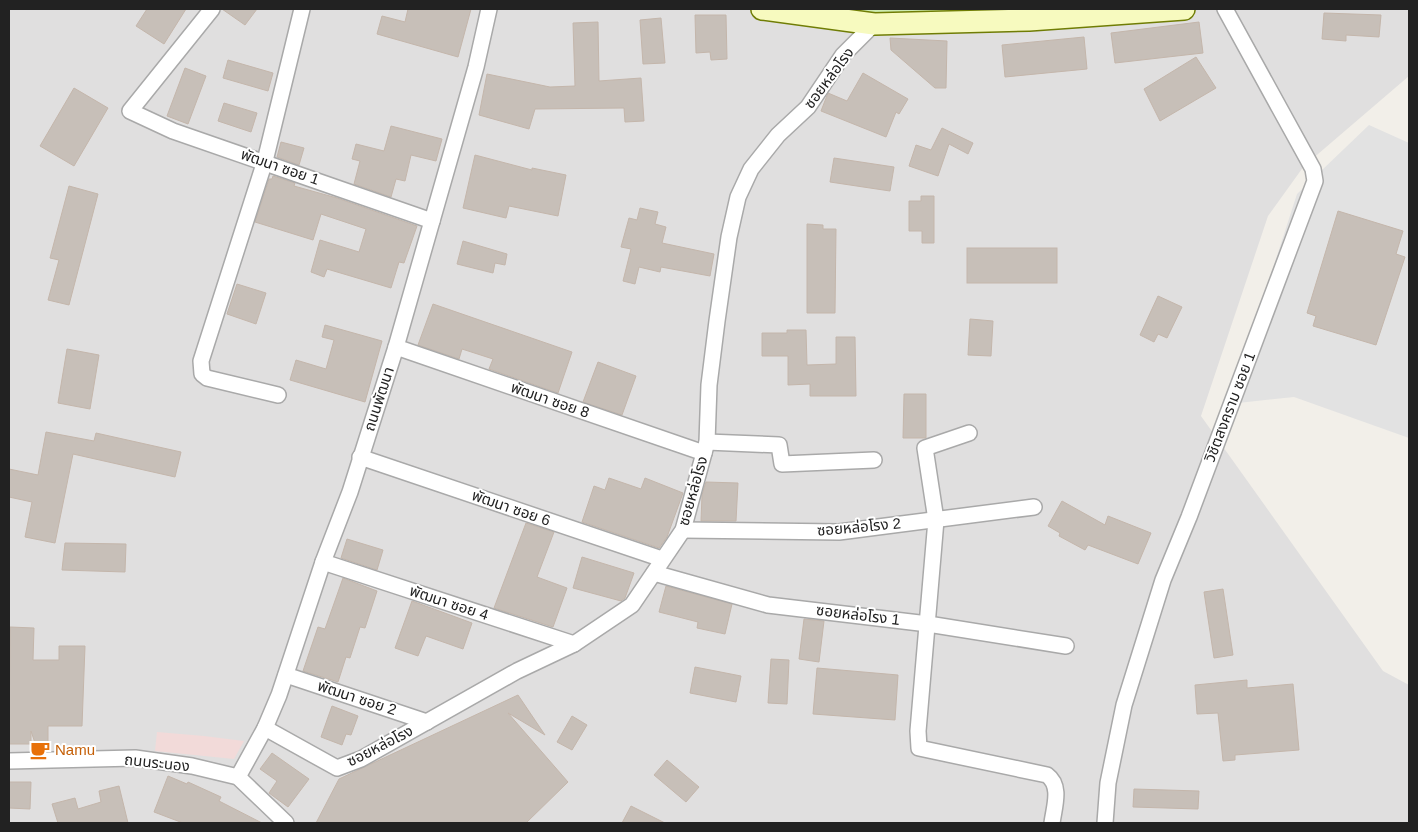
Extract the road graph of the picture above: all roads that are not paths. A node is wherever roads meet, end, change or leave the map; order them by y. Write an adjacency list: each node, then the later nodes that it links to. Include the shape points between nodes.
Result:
1 (212, 9): 8 (street, พัฒนา ซอย 1, via 130,111 173,131)
2 (302, 9): 8 (street)
3 (489, 9): 9 (street, ถนนพัฒนา, via 476,67)
4 (762, 9): 7 (main road)
5 (1184, 9): 7 (main road, via 1029,20)
6 (1224, 9): 32 (street, วิชิตสงคราม ซอย 1, via 1313,169 1315,181 1163,580 1124,705 1108,783)
7 (874, 24): 13 (street, ซอยหล่อโรง, via 843,55 808,107 778,135 751,169 738,198 717,321)
8 (265, 161): 9 (street, พัฒนา ซอย 1); 11 (street, via 200,370 207,378)
9 (432, 221): 10 (street, ถนนพัฒนา)
10 (396, 347): 13 (street, พัฒนา ซอย 8); 14 (street, ถนนพัฒนา)
11 (278, 394)
12 (969, 433): 17 (street, via 926,448)
13 (705, 447): 15 (street, พัฒนา ซอย 8, via 779,445 782,464); 18 (street, ซอยหล่อโรง)
14 (360, 457): 19 (street, พัฒนา ซอย 6); 20 (street, ถนนพัฒนา)
15 (874, 460)
16 (1034, 507): 17 (street, ซอยหล่อโรง 2)
17 (936, 520): 18 (street, ซอยหล่อโรง 2, via 839,532); 22 (street)
18 (683, 530): 19 (street, ซอยหล่อโรง)
19 (662, 559): 21 (street, ซอยหล่อโรง)
20 (323, 562): 23 (street, พัฒนา ซอย 4); 25 (street, ถนนพัฒนา)
21 (654, 572): 22 (street, ซอยหล่อโรง 1, via 768,605); 23 (street, ซอยหล่อโรง, via 632,605)
22 (928, 624): 24 (street, ซอยหล่อโรง 1); 31 (street, via 919,748 1047,775 1053,779 1056,788)
23 (574, 644): 26 (street, ซอยหล่อโรง)
24 (1066, 646)
25 (286, 675): 26 (street, พัฒนา ซอย 2); 27 (street, ถนนพัฒนา)
26 (427, 722): 27 (street, ซอยหล่อโรง, via 361,759 337,768)
27 (265, 728): 29 (street, ถนนพัฒนา)
28 (9, 761): 29 (street, ถนนระนอง, via 135,758 192,766)
29 (238, 778): 30 (street, ถนนระนอง)
30 (286, 823)
31 (1052, 823)
32 (1105, 823)

